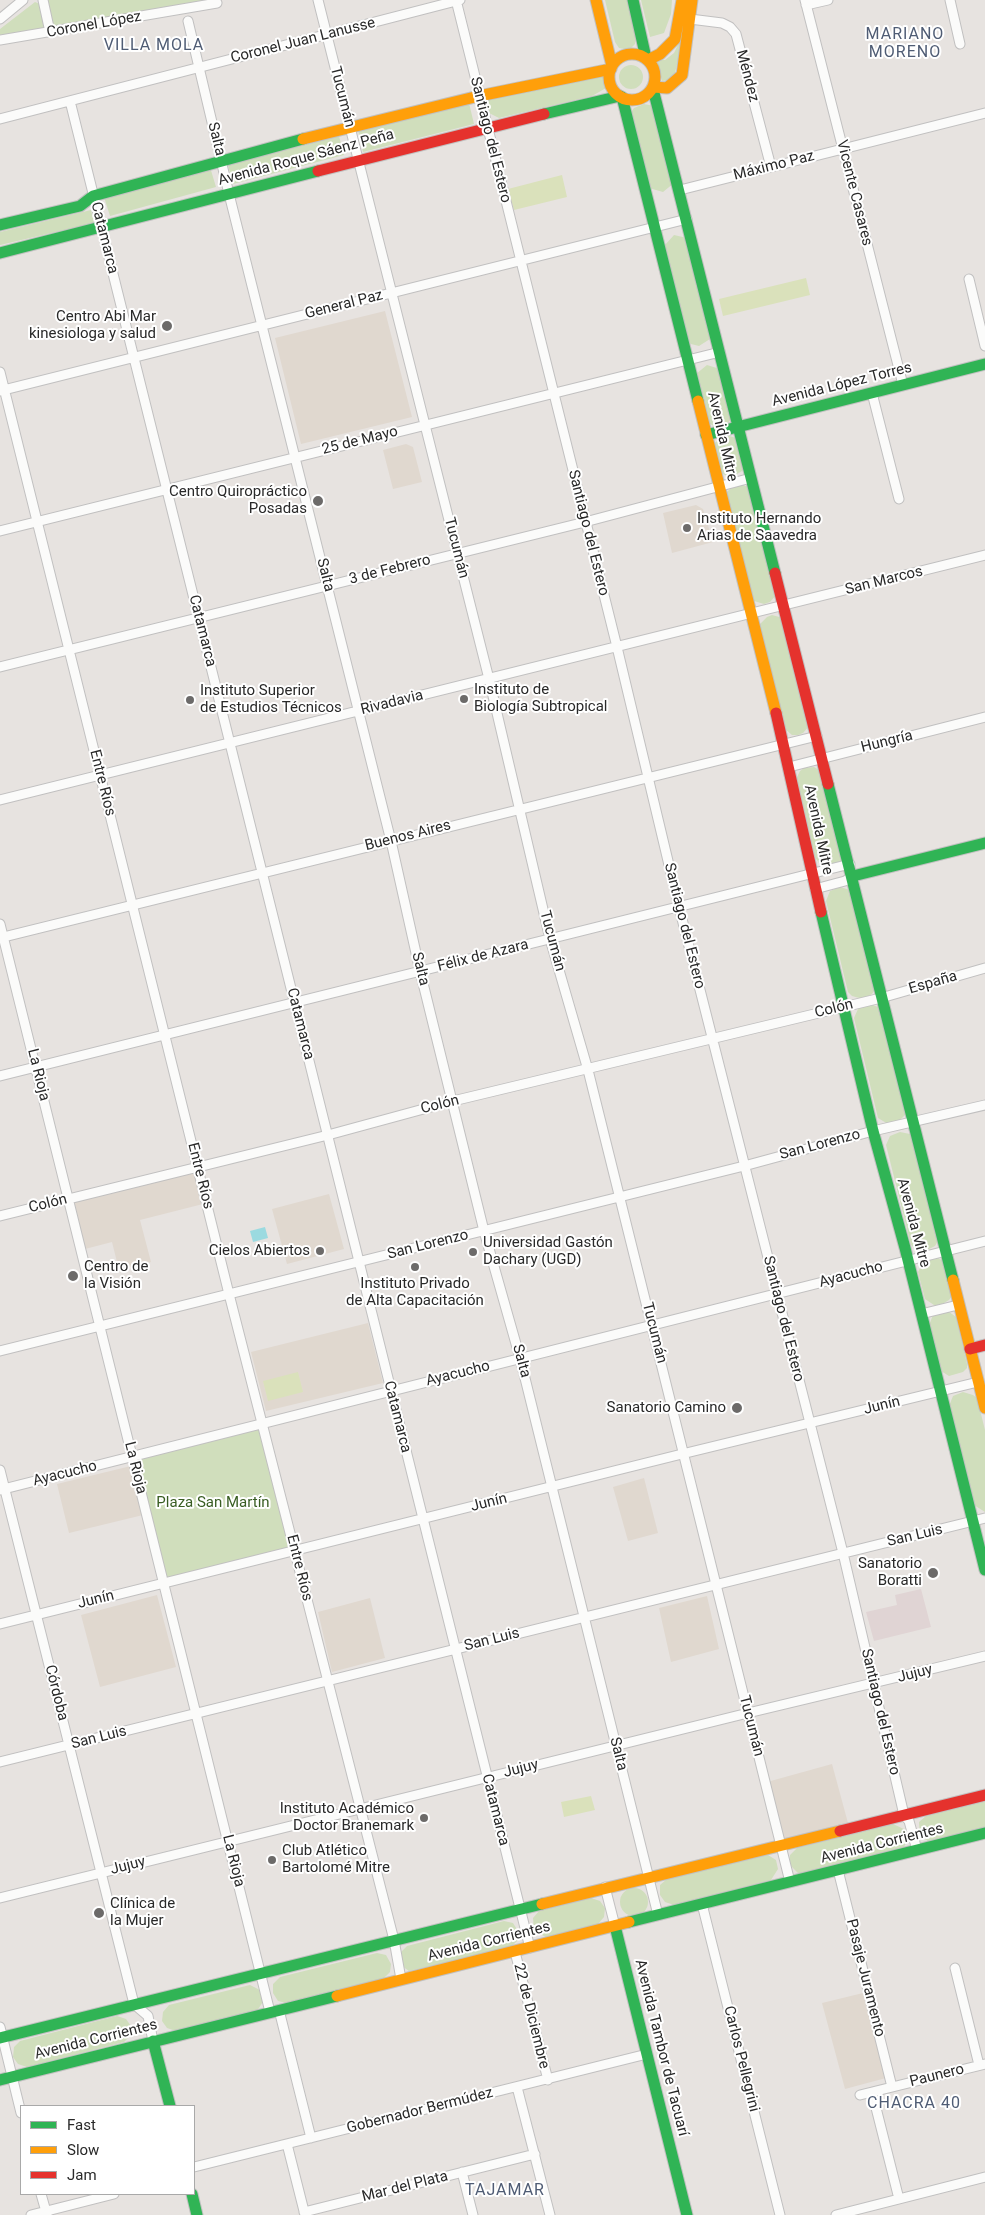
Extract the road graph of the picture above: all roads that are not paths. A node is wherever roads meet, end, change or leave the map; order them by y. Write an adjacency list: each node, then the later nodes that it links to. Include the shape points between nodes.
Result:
1 (23, 0): 13 (street)
2 (43, 0): 16 (street)
3 (318, 0): 17 (street, Tucumán)
4 (458, 0): 17 (street, Coronel Juan Lanusse); 24 (street, Santiago del Estero)
5 (596, 0): 22 (main road)
6 (633, 0): 20 (main road)
7 (682, 0): 20 (main road, via 675,39 660,54)
8 (692, 0): 14 (main road)
9 (828, 0): 12 (street)
10 (950, 0): 19 (street)
11 (217, 3): 16 (street, Coronel López)
12 (805, 3): 31 (street, Vicente Casares)
13 (0, 19)
14 (690, 19): 23 (main road, via 682,75 667,88); 34 (street, Méndez, via 722,23 736,34)
15 (188, 21): 21 (street, Salta)
16 (50, 32): 18 (street, Coronel López)
17 (326, 35): 21 (street, Coronel Juan Lanusse); 29 (street, Tucumán)
18 (0, 40)
19 (960, 44)
20 (647, 59): 22 (main road, via 627,55); 23 (main road, via 654,70)
21 (198, 68): 26 (street, Coronel Juan Lanusse); 33 (street, Salta)
22 (612, 68): 24 (main road, Avenida Roque Sáenz Peña); 25 (main road, via 610,82)
23 (654, 88): 25 (main road, via 635,99); 35 (main road, Avenida Mitre)
24 (479, 96): 29 (main road, Avenida Roque Sáenz Peña); 30 (street, Santiago del Estero)
25 (621, 97): 30 (main road, Avenida Roque Sáenz Peña); 41 (main road, Avenida Mitre)
26 (70, 101): 28 (street, Coronel Juan Lanusse); 37 (street, Catamarca)
27 (985, 113): 31 (street, Máximo Paz)
28 (0, 119)
29 (350, 127): 32 (street, Tucumán); 33 (main road, Avenida Roque Sáenz Peña)
30 (487, 127): 32 (main road, Avenida Roque Sáenz Peña); 43 (street, Santiago del Estero)
31 (842, 149): 34 (street, Máximo Paz); 53 (street, Vicente Casares)
32 (358, 160): 36 (main road, Avenida Roque Sáenz Peña); 45 (street, Tucumán)
33 (221, 161): 36 (street, Salta); 37 (main road, Avenida Roque Sáenz Peña)
34 (771, 167): 35 (street, Máximo Paz)
35 (680, 190): 38 (main road, Avenida Mitre)
36 (229, 194): 40 (main road, Avenida Roque Sáenz Peña); 46 (street, Salta)
37 (93, 196): 39 (main road, Avenida Roque Sáenz Peña, via 80,206); 40 (street, Catamarca)
38 (687, 219): 41 (street, General Paz); 48 (main road, Avenida Mitre)
39 (0, 225)
40 (101, 227): 42 (main road, Avenida Roque Sáenz Peña); 49 (street, Catamarca)
41 (654, 227): 43 (street, General Paz); 50 (main road, Avenida Mitre)
42 (0, 253)
43 (520, 261): 45 (street, General Paz); 55 (street, Santiago del Estero)
44 (969, 279): 47 (street)
45 (391, 293): 46 (street, General Paz); 57 (street, Tucumán)
46 (263, 325): 49 (street, General Paz); 60 (street, Salta)
47 (985, 346)
48 (720, 352): 50 (street, 25 de Mayo); 58 (main road, Avenida Mitre)
49 (134, 358): 54 (street, General Paz); 63 (street, Catamarca)
50 (688, 360): 55 (street, 25 de Mayo); 59 (main road, Avenida Mitre)
51 (985, 364): 53 (main road, Avenida López Torres)
52 (0, 372): 54 (street, Entre Ríos)
53 (903, 385): 56 (main road, Avenida López Torres)
54 (2, 391): 65 (street, Entre Ríos)
55 (554, 393): 57 (street, 25 de Mayo); 66 (street, Santiago del Estero)
56 (872, 393): 58 (main road, Avenida López Torres); 64 (street)
57 (425, 425): 60 (street, 25 de Mayo); 68 (street, Tucumán)
58 (738, 427): 59 (main road, Avenida López Torres); 61 (main road, Avenida Mitre)
59 (706, 435): 62 (main road, Avenida Mitre)
60 (296, 457): 63 (street, 25 de Mayo); 70 (street, Salta)
61 (751, 478): 62 (street, 3 de Febrero); 71 (main road, Avenida Mitre)
62 (718, 487): 66 (street, 3 de Febrero); 72 (main road, Avenida Mitre)
63 (166, 490): 65 (street, 25 de Mayo); 73 (street, Catamarca)
64 (899, 499)
65 (37, 522): 67 (street, 25 de Mayo); 75 (street, Entre Ríos)
66 (585, 522): 68 (street, 3 de Febrero); 74 (street, Santiago del Estero)
67 (0, 531)
68 (457, 553): 70 (street, 3 de Febrero); 77 (street, Tucumán)
69 (985, 555): 71 (street, San Marcos)
70 (328, 585): 73 (street, 3 de Febrero); 78 (street, Salta)
71 (784, 606): 72 (street, Rivadavia); 80 (main road, Avenida Mitre)
72 (751, 614): 74 (street, Rivadavia); 82 (main road, Avenida Mitre)
73 (198, 618): 75 (street, 3 de Febrero); 81 (street, Catamarca)
74 (617, 647): 77 (street, Rivadavia); 86 (street, Santiago del Estero)
75 (69, 650): 76 (street, 3 de Febrero); 85 (street, Entre Ríos)
76 (0, 667)
77 (489, 679): 78 (street, Rivadavia); 88 (street, Tucumán)
78 (359, 711): 81 (street, Rivadavia); 89 (street, Salta)
79 (985, 717): 83 (street, Hungría)
80 (817, 736): 82 (street, Buenos Aires); 83 (main road, Avenida Mitre)
81 (230, 743): 85 (street, Rivadavia); 93 (street, Catamarca)
82 (783, 743): 84 (main road, Avenida Mitre); 86 (street, Buenos Aires)
83 (823, 758): 84 (street, Hungría); 91 (main road, Avenida Mitre)
84 (789, 767): 92 (main road, Avenida Mitre)
85 (101, 775): 87 (street, Rivadavia); 96 (street, Entre Ríos)
86 (647, 777): 88 (street, Buenos Aires); 97 (street, Santiago del Estero)
87 (0, 800)
88 (518, 809): 89 (street, Buenos Aires); 100 (street, Tucumán)
89 (391, 841): 93 (street, Buenos Aires); 102 (street, Salta)
90 (984, 847): 94 (main road)
91 (850, 864): 92 (street, Félix de Azara); 94 (main road, Avenida Mitre)
92 (811, 872): 95 (main road, Avenida Mitre); 97 (street, Félix de Azara)
93 (262, 873): 96 (street, Buenos Aires); 104 (street, Catamarca)
94 (853, 876): 95 (street); 103 (main road, Avenida Mitre)
95 (815, 889): 105 (main road, Avenida Mitre)
96 (133, 905): 99 (street, Buenos Aires); 106 (street, Entre Ríos)
97 (679, 907): 100 (street, Félix de Azara); 107 (street, Santiago del Estero)
98 (0, 924): 99 (street, La Rioja)
99 (2, 938): 108 (street, La Rioja)
100 (550, 939): 102 (street, Félix de Azara); 109 (street, Tucumán)
101 (985, 968): 103 (street, España)
102 (420, 971): 104 (street, Félix de Azara); 111 (street, Salta)
103 (881, 998): 105 (street, Colón); 113 (main road, Avenida Mitre)
104 (294, 1003): 106 (street, Félix de Azara); 115 (street, Catamarca)
105 (843, 1007): 107 (street, Colón); 114 (main road, Avenida Mitre)
106 (165, 1035): 108 (street, Félix de Azara); 117 (street, Entre Ríos)
107 (713, 1039): 109 (street, Colón); 116 (street, Santiago del Estero)
108 (36, 1067): 110 (street, Félix de Azara); 119 (street, La Rioja)
109 (588, 1070): 111 (street, Colón); 118 (street, Tucumán)
110 (0, 1076)
111 (453, 1101): 115 (street, Colón); 121 (street, Salta)
112 (985, 1105): 113 (street, San Lorenzo)
113 (913, 1122): 114 (street, San Lorenzo); 123 (main road, Avenida Mitre)
114 (873, 1131): 116 (street, San Lorenzo); 124 (main road, Avenida Mitre)
115 (328, 1135): 117 (street, Colón); 125 (street, Catamarca)
116 (744, 1166): 118 (street, San Lorenzo); 127 (street, Santiago del Estero)
117 (198, 1167): 119 (street, Colón); 126 (street, Entre Ríos)
118 (620, 1197): 121 (street, San Lorenzo); 131 (street, Tucumán)
119 (69, 1199): 120 (street, Colón); 130 (street, La Rioja)
120 (0, 1216)
121 (484, 1231): 125 (street, San Lorenzo); 135 (street, Salta)
122 (985, 1241): 123 (street, Ayacucho)
123 (945, 1251): 124 (street, Ayacucho); 128 (main road, Avenida Mitre)
124 (908, 1259): 127 (street, Ayacucho); 129 (main road, Avenida Mitre)
125 (359, 1262): 126 (street, San Lorenzo); 137 (street, Catamarca)
126 (229, 1294): 130 (street, San Lorenzo); 140 (street, Entre Ríos)
127 (777, 1294): 131 (street, Ayacucho); 141 (street, Santiago del Estero)
128 (958, 1305): 129 (street); 133 (main road, Avenida Mitre)
129 (921, 1314): 138 (main road, Avenida Mitre)
130 (100, 1326): 134 (street, San Lorenzo); 143 (street, La Rioja)
131 (652, 1326): 135 (street, Ayacucho); 142 (street, Tucumán)
132 (985, 1345): 133 (main road)
133 (970, 1349): 136 (main road, Avenida Mitre)
134 (0, 1352)
135 (520, 1358): 137 (street, Ayacucho); 145 (street, Salta)
136 (978, 1382): 138 (street, Junín); 139 (main road, Avenida Mitre)
137 (391, 1391): 140 (street, Ayacucho); 148 (street, Catamarca)
138 (941, 1392): 141 (street, Junín); 149 (main road, Avenida Mitre)
139 (985, 1408)
140 (262, 1424): 143 (street, Ayacucho); 150 (street, Entre Ríos)
141 (810, 1424): 142 (street, Junín); 151 (street, Santiago del Estero)
142 (682, 1454): 145 (street, Junín); 154 (street, Tucumán)
143 (133, 1456): 146 (street, Ayacucho); 153 (street, La Rioja)
144 (0, 1470): 146 (street, Córdoba)
145 (552, 1487): 148 (street, Junín); 156 (street, Salta)
146 (2, 1490): 155 (street, Córdoba)
147 (985, 1518): 149 (street, San Luis)
148 (423, 1520): 150 (street, Junín); 158 (street, Catamarca)
149 (973, 1522): 151 (street, San Luis); 152 (main road, Avenida Mitre)
150 (295, 1552): 153 (street, Junín); 160 (street, Entre Ríos)
151 (843, 1553): 154 (street, San Luis); 161 (street, Santiago del Estero)
152 (985, 1570)
153 (164, 1583): 155 (street, Junín); 162 (street, La Rioja)
154 (716, 1584): 156 (street, San Luis); 163 (street, Tucumán)
155 (36, 1615): 157 (street, Junín); 164 (street, Córdoba)
156 (584, 1617): 158 (street, San Luis); 165 (street, Salta)
157 (0, 1624)
158 (455, 1649): 160 (street, San Luis); 167 (street, Catamarca)
159 (985, 1656): 161 (street, Jujuy)
160 (328, 1681): 162 (street, San Luis); 169 (street, Entre Ríos)
161 (873, 1685): 163 (street, Jujuy); 170 (street, Santiago del Estero)
162 (197, 1713): 164 (street, San Luis); 172 (street, La Rioja)
163 (748, 1713): 165 (street, Jujuy); 173 (street, Tucumán)
164 (69, 1745): 166 (street, San Luis); 176 (street, Córdoba)
165 (616, 1745): 167 (street, Jujuy); 177 (street, Salta)
166 (0, 1762)
167 (487, 1777): 169 (street, Jujuy); 182 (street, Catamarca)
168 (985, 1795): 170 (main road, Avenida Corrientes)
169 (361, 1809): 172 (street, Jujuy); 185 (street, Entre Ríos)
170 (904, 1814): 173 (main road, Avenida Corrientes); 174 (street, Santiago del Estero)
171 (985, 1833): 174 (main road, Avenida Corrientes)
172 (228, 1842): 176 (street, Jujuy); 189 (street, La Rioja)
173 (781, 1845): 177 (main road, Avenida Corrientes); 178 (street, Tucumán)
174 (917, 1850): 175 (main road, Avenida Corrientes)
175 (838, 1870): 178 (main road, Avenida Corrientes); 201 (street, Pasaje Juramento)
176 (101, 1873): 180 (street, Jujuy); 191 (street, Córdoba)
177 (649, 1877): 179 (main road, Avenida Corrientes); 183 (street, Salta)
178 (790, 1882): 181 (main road, Avenida Corrientes)
179 (605, 1888): 182 (main road, Avenida Corrientes); 184 (street, Avenida Tambor de Tacuarí)
180 (0, 1898)
181 (702, 1904): 183 (main road, Avenida Corrientes); 223 (street, Carlos Pellegrini)
182 (520, 1909): 185 (main road, Avenida Corrientes); 186 (street, Catamarca)
183 (658, 1915): 184 (main road, Avenida Corrientes)
184 (615, 1926): 186 (main road, Avenida Corrientes); 195 (main road, Avenida Tambor de Tacuarí)
185 (394, 1940): 189 (main road, Avenida Corrientes); 190 (street, Entre Ríos)
186 (530, 1948): 187 (main road, Avenida Corrientes)
187 (515, 1952): 190 (main road, Avenida Corrientes); 199 (street, 22 de Diciembre)
188 (955, 1968): 196 (street)
189 (260, 1973): 191 (main road, Avenida Corrientes); 192 (street, La Rioja)
190 (401, 1979): 192 (main road, Avenida Corrientes)
191 (134, 2004): 193 (main road, Avenida Corrientes); 194 (street, via 148,2016)
192 (274, 2011): 194 (main road, Avenida Corrientes); 206 (street, La Rioja)
193 (1, 2034): 197 (street)
194 (153, 2041): 197 (main road, Avenida Corrientes); 204 (main road)
195 (647, 2054): 199 (street, Gobernador Bermúdez); 222 (main road, Avenida Tambor de Tacuarí)
196 (982, 2064): 201 (street, Paunero)
197 (12, 2077): 198 (main road, Avenida Corrientes); 205 (street)
198 (0, 2080)
199 (548, 2080): 200 (street, Gobernador Bermúdez)
200 (518, 2087): 206 (street, Gobernador Bermúdez); 208 (street)
201 (892, 2087): 202 (street, Paunero)
202 (872, 2092): 203 (street, Paunero); 215 (street)
203 (860, 2095)
204 (170, 2105)
205 (20, 2109)
206 (311, 2138): 207 (street, Gobernador Bermúdez)
207 (287, 2144): 209 (street, Gobernador Bermúdez); 217 (street)
208 (534, 2154): 210 (street, Mar del Plata); 221 (street)
209 (195, 2167)
210 (462, 2172): 217 (street, Mar del Plata); 220 (street)
211 (985, 2177): 215 (street)
212 (41, 2195): 216 (street)
213 (110, 2195): 216 (street)
214 (192, 2195): 219 (main road)
215 (899, 2199): 224 (street)
216 (46, 2213): 218 (street)
217 (305, 2213)
218 (31, 2215)
219 (197, 2215)
220 (473, 2215)
221 (550, 2215)
222 (687, 2215)
223 (780, 2215)
224 (836, 2215)

